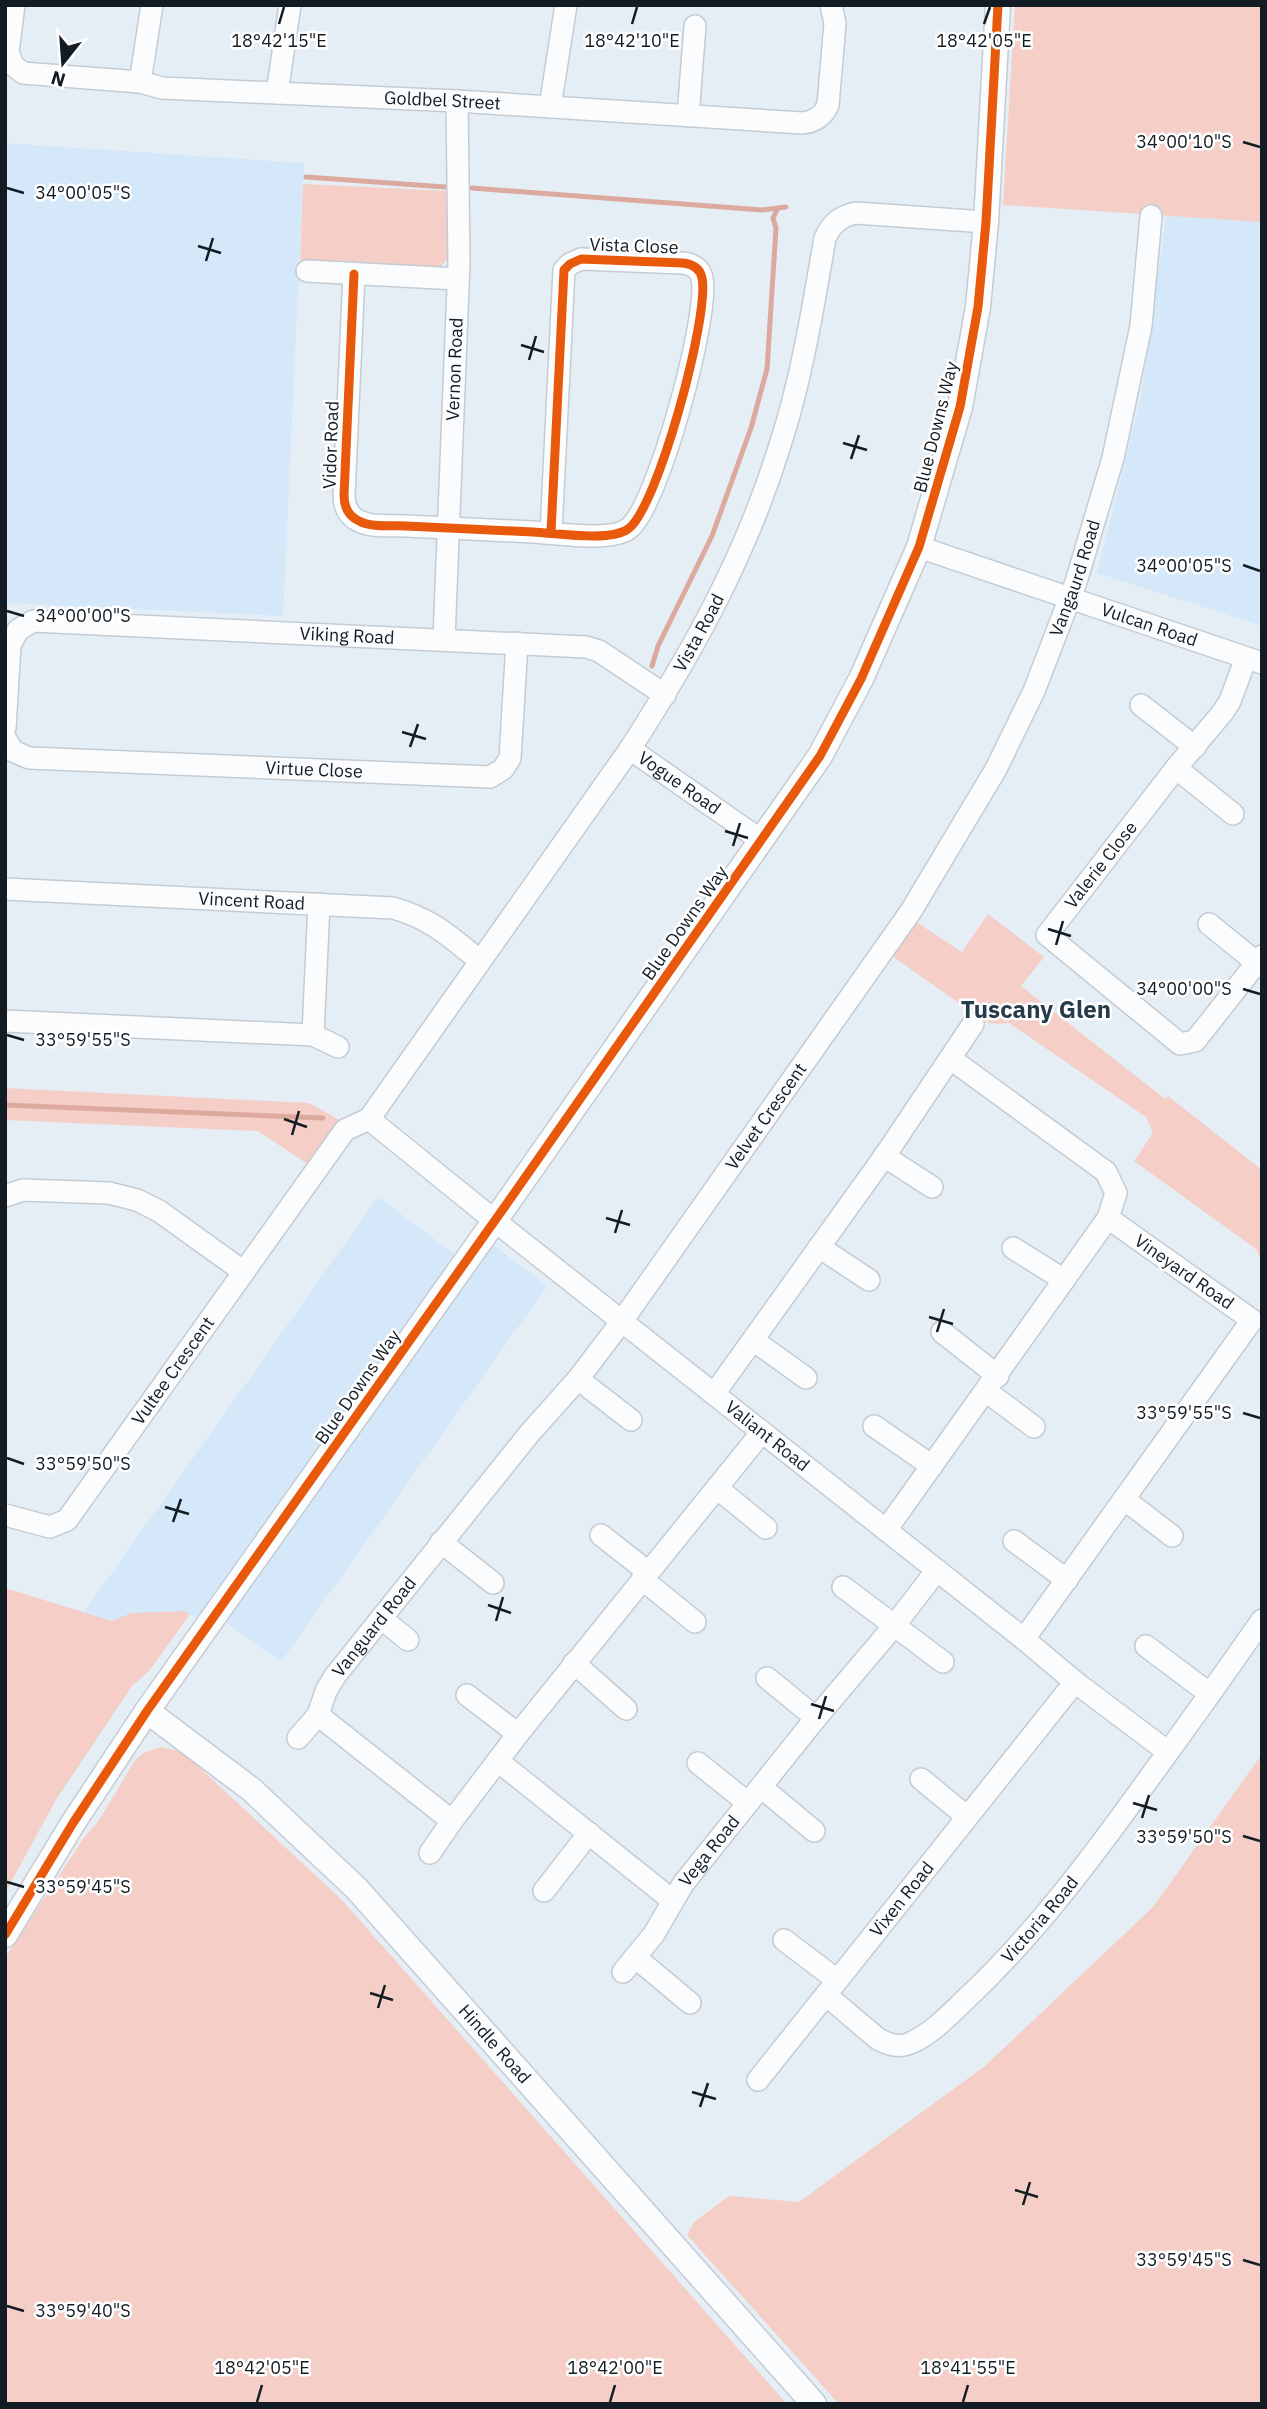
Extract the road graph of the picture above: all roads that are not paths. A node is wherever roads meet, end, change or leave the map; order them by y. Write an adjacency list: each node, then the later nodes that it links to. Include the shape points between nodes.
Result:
1 (14, 5): 8 (street, Goldbel Street, via 8,52 18,70 30,75)
2 (152, 5): 8 (street)
3 (290, 5): 9 (street)
4 (566, 5): 11 (street)
5 (831, 5): 12 (street, Goldbel Street, via 835,23 830,98 820,116 802,123)
6 (998, 5): 14 (street, Blue Downs Way)
7 (695, 26): 12 (street)
8 (140, 82): 9 (street, Goldbel Street, via 162,88)
9 (277, 93): 10 (street, Goldbel Street)
10 (457, 102): 11 (street, Goldbel Street); 17 (street, Vernon Road)
11 (550, 107): 12 (street, Goldbel Street)
12 (688, 116)
13 (1151, 216): 21 (street, Vangaurd Road, via 1141,326 1128,391 1110,470)
14 (986, 222): 20 (street, Blue Downs Way, via 978,307 960,407); 25 (street, Vista Road, via 856,214 842,217 829,229 797,386 768,483 723,590)
15 (307, 271): 16 (street)
16 (354, 274): 17 (street); 18 (street, Vidor Road, via 346,507 354,518 367,524)
17 (458, 279): 18 (street, Vernon Road)
18 (448, 528): 19 (street, Vista Close); 22 (street, Vernon Road)
19 (551, 533): 19 (street, Vista Close, via 565,270 581,259 694,266 703,280 693,359 667,446 636,521 617,534)
20 (919, 547): 21 (street, Vulcan Road); 33 (street, Blue Downs Way, via 846,708 820,756)
21 (1069, 598): 24 (street, Vulcan Road); 36 (street, Vangaurd Road, via 1034,691 996,769)
22 (444, 639): 23 (street, Viking Road); 27 (street, Viking Road, via 33,621 18,630 10,645)
23 (517, 643): 25 (street, Viking Road, via 592,648); 28 (street, Virtue Close, via 510,758 490,777 29,758 13,751)
24 (1254, 660): 29 (street, Valerie Close)
25 (665, 695): 30 (street, Vista Road)
26 (1141, 705): 29 (street)
27 (5, 728)
28 (5, 738)
29 (1195, 747): 31 (street, Valerie Close)
30 (630, 749): 33 (street, Vogue Road); 38 (street, Vista Road)
31 (1176, 768): 32 (street); 39 (street, Valerie Close, via 1047,935 1180,1044 1195,1041)
32 (1233, 814)
33 (762, 841): 50 (street, Blue Downs Way)
34 (5, 889): 35 (street, Vincent Road)
35 (319, 904): 38 (street, Vincent Road, via 393,908 418,915); 42 (street)
36 (911, 911): 56 (street, Velvet Crescent)
37 (1209, 924): 39 (street, Valerie Close)
38 (480, 961): 45 (street, Vista Road)
39 (1260, 962)
40 (5, 1021): 42 (street)
41 (973, 1024): 44 (street)
42 (313, 1035): 43 (street)
43 (338, 1047)
44 (951, 1059): 46 (street); 49 (street, via 1106,1172 1116,1193)
45 (369, 1119): 50 (street, Valiant Road); 53 (street, Vultee Crescent, via 345,1130)
46 (884, 1156): 47 (street); 51 (street)
47 (932, 1187)
48 (5, 1196): 53 (street, via 23,1190 109,1193 137,1200)
49 (1108, 1218): 55 (street); 58 (street, Vineyard Road, via 1252,1320)
50 (495, 1221): 56 (street, Valiant Road); 97 (street, Blue Downs Way)
51 (819, 1247): 54 (street); 59 (street)
52 (1013, 1248): 55 (street)
53 (244, 1272): 71 (street, Vultee Crescent, via 67,1520 50,1527)
54 (869, 1280)
55 (1064, 1280): 62 (street)
56 (622, 1321): 61 (street, Vanguard Road); 63 (street, Valiant Road)
57 (942, 1332): 62 (street)
58 (1254, 1335): 70 (street, Vineyard Road)
59 (753, 1340): 60 (street); 63 (street)
60 (806, 1378)
61 (578, 1379): 64 (street); 77 (street, Vanguard Road)
62 (992, 1383): 66 (street); 68 (street)
63 (714, 1394): 67 (street, Valiant Road)
64 (631, 1420)
65 (874, 1426): 68 (street)
66 (1034, 1427)
67 (762, 1432): 69 (street); 73 (street, Valiant Road)
68 (932, 1466): 73 (street)
69 (717, 1488): 72 (street); 79 (street)
70 (1124, 1499): 75 (street); 80 (street, Vineyard Road)
71 (5, 1515)
72 (765, 1528)
73 (886, 1530): 78 (street, Valiant Road)
74 (601, 1535): 79 (street)
75 (1172, 1536)
76 (1014, 1541): 80 (street)
77 (441, 1542): 81 (street); 83 (street, Vanguard Road)
78 (937, 1570): 86 (street, Vega Road); 87 (street, Valiant Road)
79 (645, 1576): 85 (street); 91 (street)
80 (1066, 1580): 87 (street, Vineyard Road)
81 (493, 1583)
82 (843, 1587): 86 (street)
83 (381, 1618): 88 (street); 98 (street, Vanguard Road, via 331,1681)
84 (1262, 1620): 94 (street, Victoria Road)
85 (695, 1622)
86 (894, 1626): 90 (street); 99 (street, Vega Road)
87 (1024, 1639): 93 (street, Valiant Road)
88 (408, 1640)
89 (1146, 1646): 94 (street)
90 (943, 1662)
91 (574, 1663): 96 (street); 100 (street)
92 (767, 1678): 99 (street)
93 (1075, 1682): 102 (street, Valiant Road); 107 (street, Vixen Road)
94 (1210, 1694): 102 (street, Victoria Road)
95 (467, 1695): 100 (street)
96 (626, 1709)
97 (147, 1712): 114 (street, Blue Downs Way); 119 (street, Hindle Road, via 252,1790 357,1889)
98 (318, 1715): 101 (street, Vanguard Road); 108 (street)
99 (816, 1718): 106 (street, Vega Road)
100 (518, 1734): 103 (street)
101 (298, 1738)
102 (1168, 1752): 116 (street, Victoria Road, via 1092,1859 1029,1934 988,1979 926,2034 909,2044 887,2044)
103 (498, 1761): 108 (street); 110 (street, Vega Road)
104 (698, 1763): 106 (street, Vega Road)
105 (921, 1779): 107 (street)
106 (754, 1795): 109 (street, Vega Road); 113 (street, Vega Road)
107 (966, 1816): 116 (street, Vixen Road)
108 (452, 1821): 111 (street)
109 (814, 1831)
110 (589, 1833): 112 (street); 113 (street, Vega Road)
111 (430, 1853)
112 (544, 1891)
113 (672, 1900): 117 (street, Vega Road, via 629,1964)
114 (5, 1935)
115 (784, 1940): 116 (street)
116 (831, 1988): 118 (street, Vixen Road)
117 (690, 2003)
118 (758, 2080)
119 (814, 2404)

